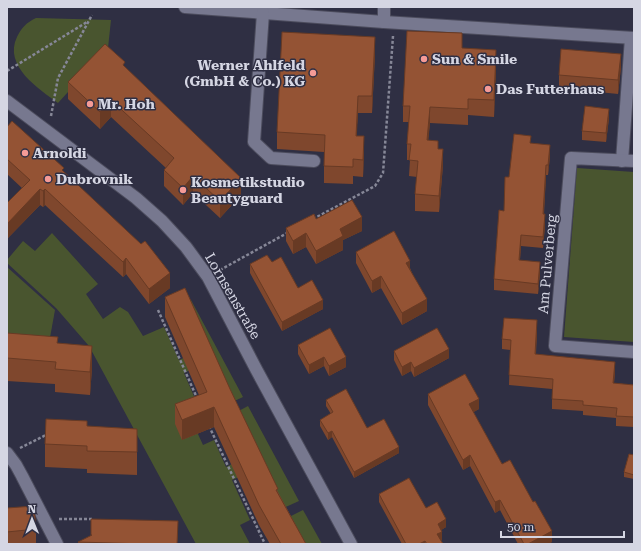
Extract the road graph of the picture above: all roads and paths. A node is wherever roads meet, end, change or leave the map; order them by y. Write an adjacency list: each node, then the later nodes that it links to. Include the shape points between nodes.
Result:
1 (185, 7): 3 (street)
2 (384, 7): 6 (street)
3 (263, 13): 6 (street); 12 (street, via 254,142 272,158)
4 (92, 15): 5 (path)
5 (88, 21): 9 (path); 11 (path, via 58,78)
6 (384, 22): 8 (street)
7 (393, 35): 14 (path, via 384,173 375,186)
8 (633, 38): 13 (street, Am Pulverberg)
9 (7, 71)
10 (7, 101): 27 (street, Lornsenstraße, via 136,198 186,247 208,276)
11 (51, 117)
12 (314, 161)
13 (628, 161): 18 (street, Am Pulverberg, via 571,158 555,346)
14 (312, 220)
15 (291, 231): 16 (path)
16 (217, 271)
17 (158, 310): 19 (path)
18 (634, 352)
19 (197, 398)
20 (206, 420): 26 (path)
21 (51, 432): 22 (path)
22 (12, 451): 23 (street)
23 (43, 518): 24 (path); 25 (street)
24 (101, 520)
25 (57, 544)
26 (265, 544)
27 (351, 544)

